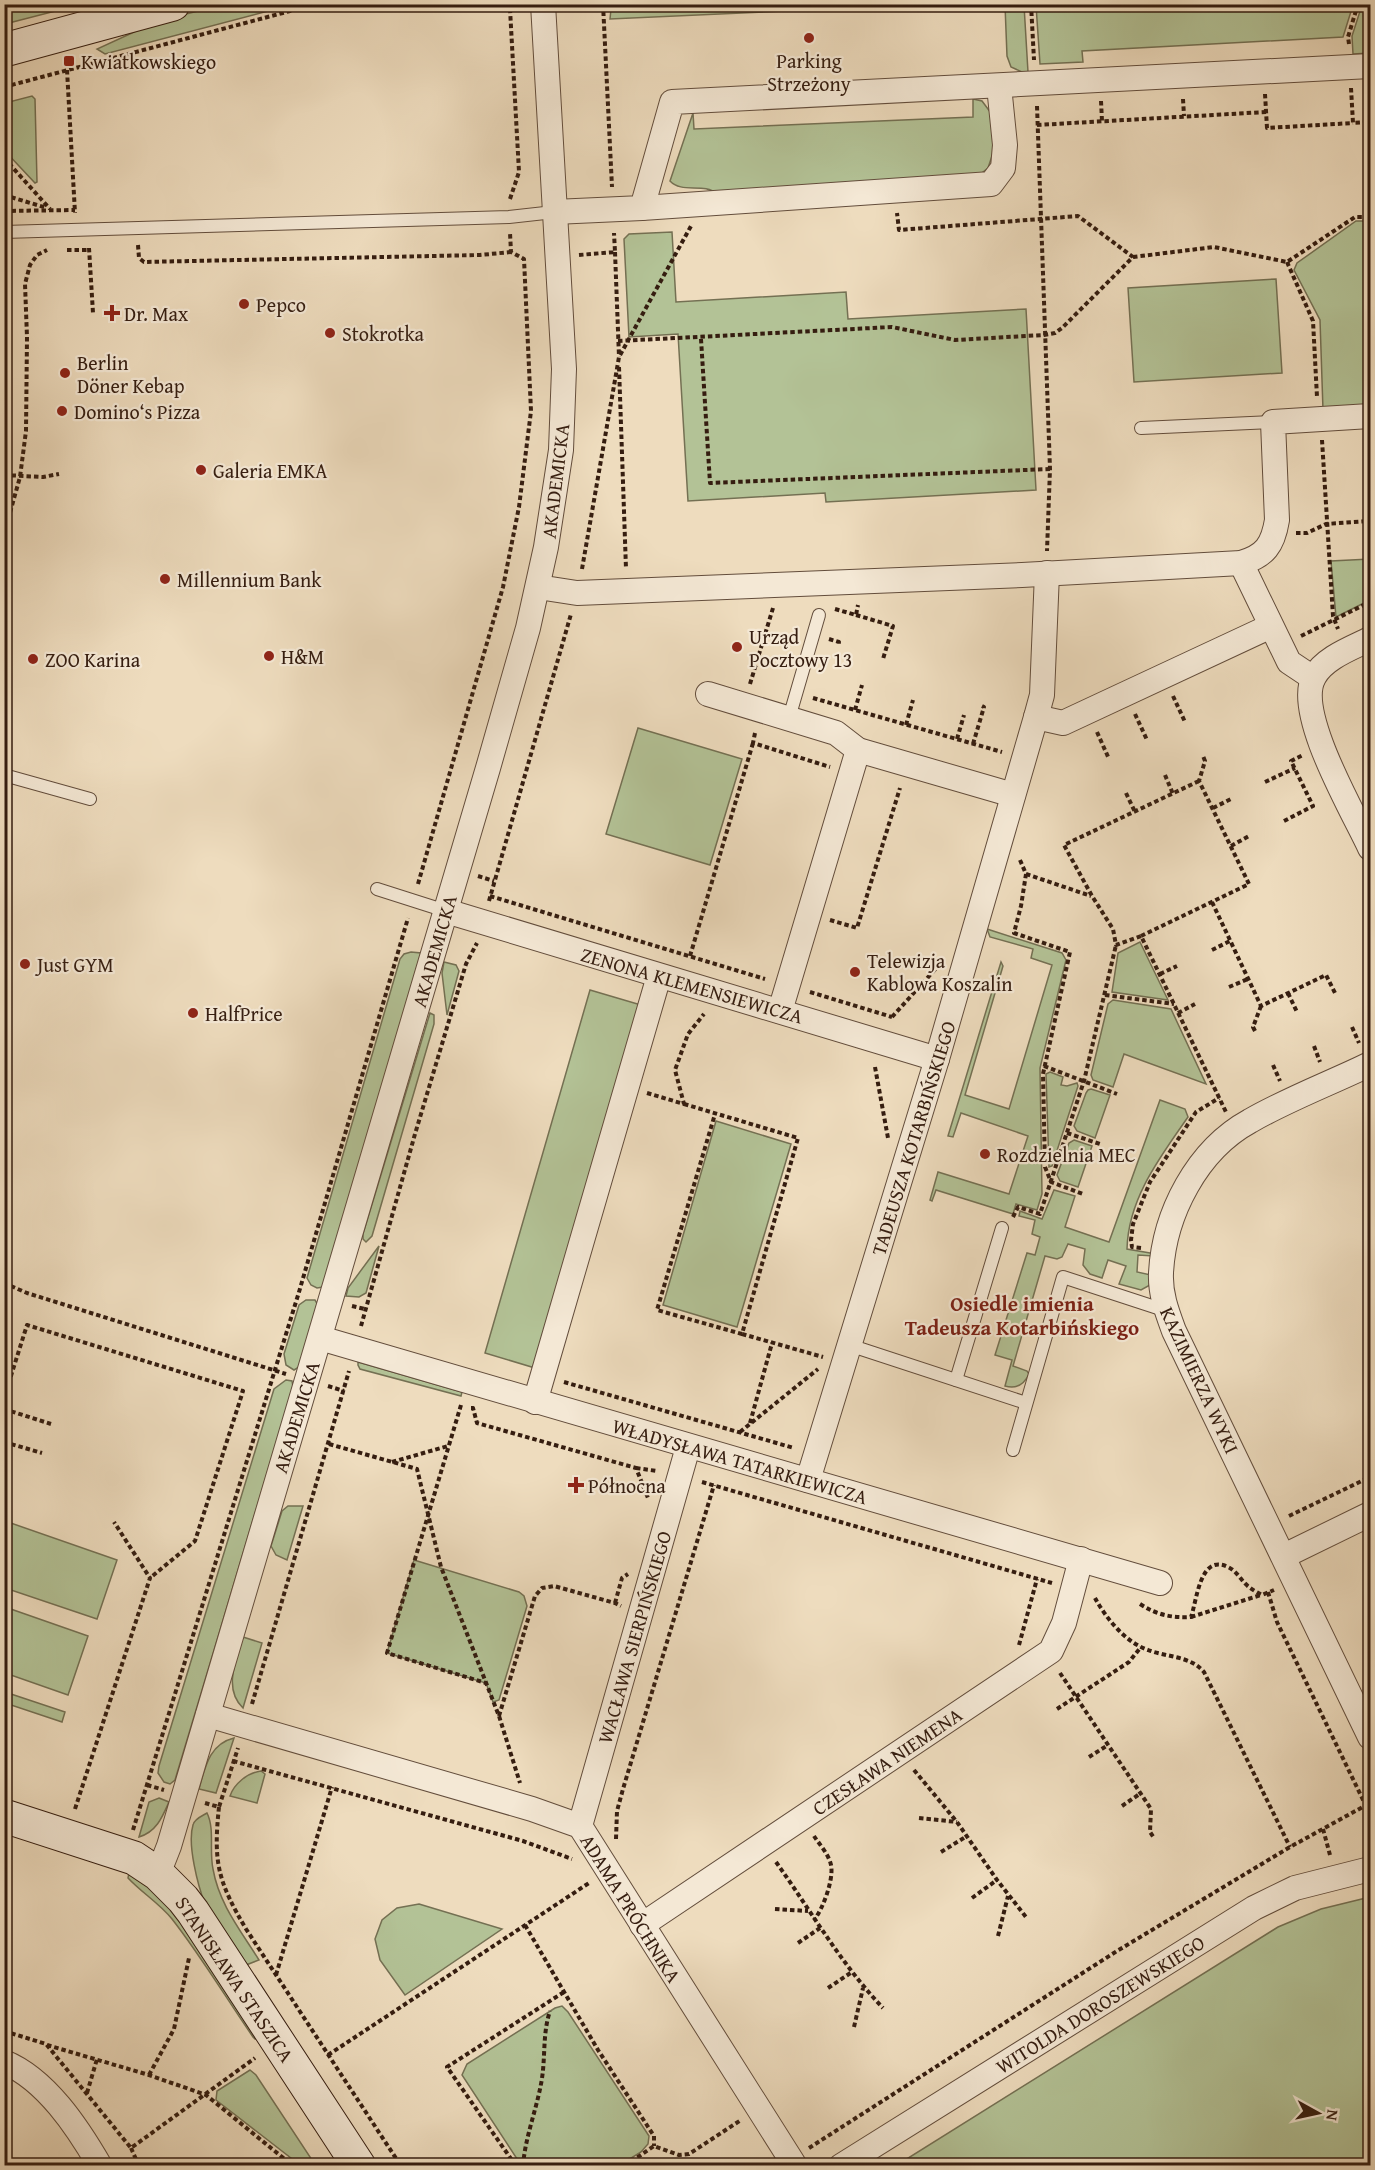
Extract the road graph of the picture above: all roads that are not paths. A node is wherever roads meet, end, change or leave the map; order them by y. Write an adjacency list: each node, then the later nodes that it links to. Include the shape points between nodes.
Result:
1 (173, 4): 3 (street)
2 (553, 6): 7 (street, AKADEMICKA)
3 (4, 50)
4 (1371, 66): 5 (street)
5 (999, 86): 6 (street, via 672,102); 6 (street, via 1005,145 1003,168 991,184)
6 (642, 208): 7 (street)
7 (554, 212): 8 (lane, via 509,217); 14 (street, AKADEMICKA, via 564,369 562,436)
8 (4, 232)
9 (1371, 416): 10 (street, via 1320,427)
10 (1274, 422): 11 (lane); 12 (street, via 1275,535 1264,551)
11 (1141, 428)
12 (1241, 563): 13 (street); 16 (street)
13 (1047, 573): 14 (street, via 577,593); 20 (street, TADEUSZA KOTARBIŃSKIEGO, via 1042,694)
14 (538, 587): 28 (street, AKADEMICKA)
15 (819, 615): 21 (lane)
16 (1271, 626): 18 (street, via 1289,662); 20 (street, via 1063,723)
17 (1371, 639): 18 (street, via 1324,666)
18 (1313, 678): 26 (street, via 1309,693 1312,720)
19 (708, 694): 21 (street)
20 (1036, 717): 24 (street, TADEUSZA KOTARBIŃSKIEGO)
21 (789, 718): 22 (street, via 836,733)
22 (858, 750): 24 (street); 30 (street)
23 (4, 775): 25 (lane)
24 (1013, 795): 31 (street, TADEUSZA KOTARBIŃSKIEGO)
25 (90, 800)
26 (1371, 848)
27 (377, 889): 28 (lane)
28 (446, 911): 29 (street, ZENONA KLEMENSIEWICZA); 35 (street, AKADEMICKA)
29 (659, 976): 30 (street, ZENONA KLEMENSIEWICZA); 38 (street)
30 (780, 1011): 31 (street, ZENONA KLEMENSIEWICZA)
31 (937, 1059): 36 (street, TADEUSZA KOTARBIŃSKIEGO)
32 (1371, 1064): 34 (street, KAZIMIERZA WYKI, via 1249,1121 1207,1157 1180,1198 1167,1239 1161,1274)
33 (1002, 1228): 37 (lane)
34 (1167, 1311): 39 (lane, via 1063,1277); 44 (street, KAZIMIERZA WYKI)
35 (320, 1338): 38 (street, WŁADYSŁAWA TATARKIEWICZA); 47 (street, AKADEMICKA)
36 (849, 1345): 37 (lane); 42 (street, TADEUSZA KOTARBIŃSKIEGO)
37 (956, 1380): 39 (lane)
38 (535, 1402): 40 (street, WŁADYSŁAWA TATARKIEWICZA)
39 (1026, 1403): 41 (lane)
40 (688, 1447): 42 (street, WŁADYSŁAWA TATARKIEWICZA); 50 (street, WACŁAWA SIERPIŃSKIEGO)
41 (1013, 1450)
42 (808, 1480): 45 (street, WŁADYSŁAWA TATARKIEWICZA)
43 (1371, 1514): 44 (street)
44 (1284, 1556): 48 (street, KAZIMIERZA WYKI)
45 (1081, 1559): 46 (street, WŁADYSŁAWA TATARKIEWICZA); 53 (street, CZESŁAWA NIEMENA, via 1064,1623 1051,1651)
46 (1160, 1584)
47 (208, 1715): 50 (street, ADAMA PRÓCHNIKA); 52 (street, AKADEMICKA)
48 (1371, 1737)
49 (4, 1816): 52 (street, STANISŁAWA STASZICA, via 126,1855)
50 (580, 1826): 53 (street, ADAMA PRÓCHNIKA)
51 (1371, 1869): 58 (street, WITOLDA DOROSZEWSKIEGO, via 1294,1888 1254,1908)
52 (158, 1874): 57 (street, STANISŁAWA STASZICA, via 193,1912)
53 (642, 1925): 55 (street, ADAMA PRÓCHNIKA)
54 (4, 2062): 56 (street, via 38,2082 84,2138)
55 (793, 2162)
56 (100, 2166)
57 (359, 2166)
58 (841, 2166)

